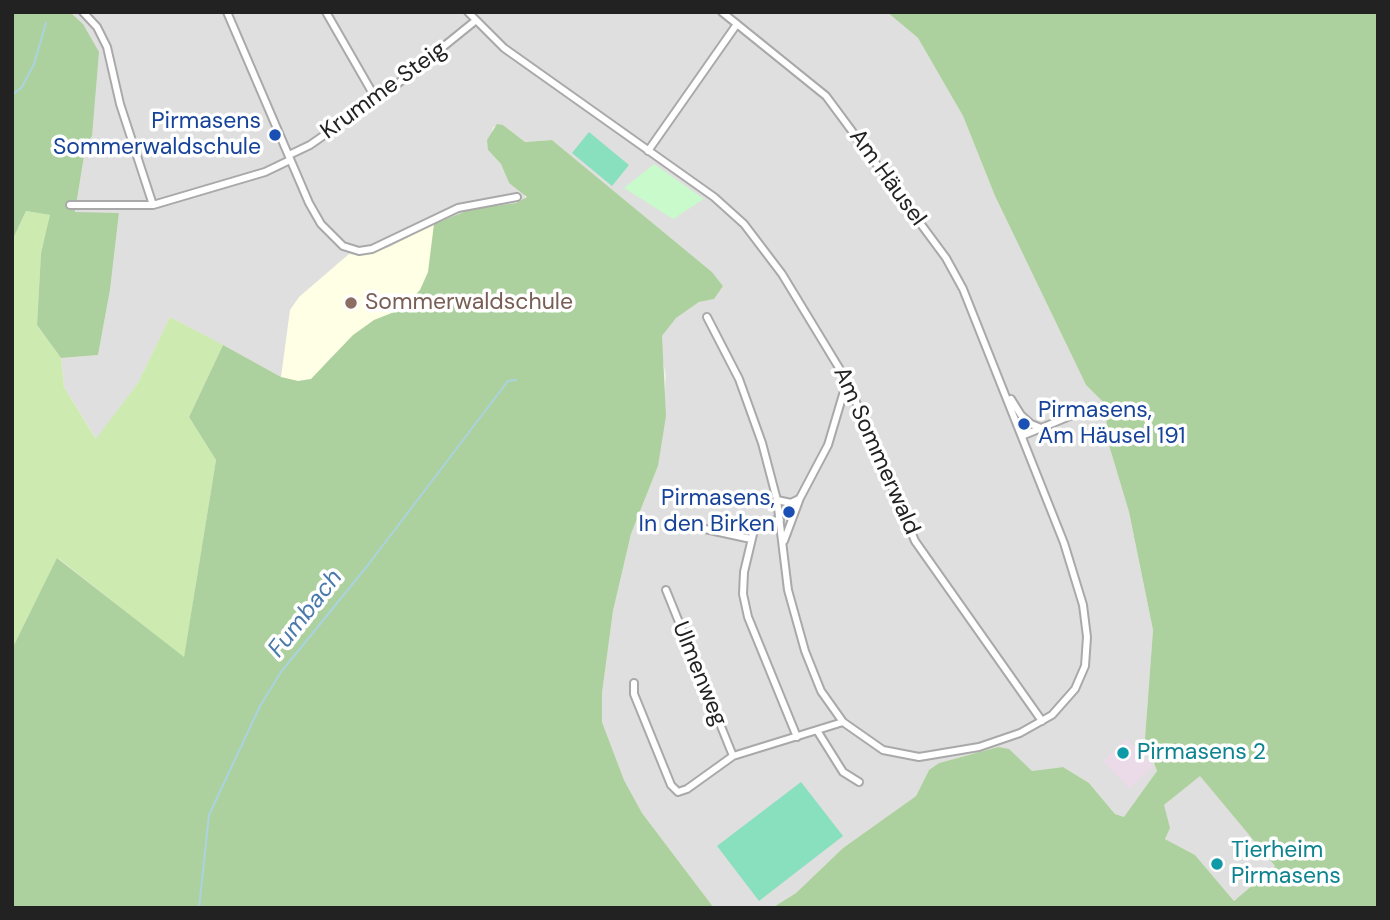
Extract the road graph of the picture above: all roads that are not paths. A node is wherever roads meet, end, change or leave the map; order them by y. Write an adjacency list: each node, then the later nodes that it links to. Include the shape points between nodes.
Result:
1 (83, 12): 13 (street, via 107,47)
2 (227, 12): 10 (street)
3 (326, 12): 8 (street)
4 (468, 12): 6 (street, Am Sommerwald)
5 (722, 12): 7 (street, Am Häusel)
6 (475, 21): 8 (street, Krumme Steig); 9 (street, Am Sommerwald, via 504,48)
7 (737, 24): 9 (street); 16 (street, Am Häusel, via 810,82 844,119 953,268)
8 (376, 99): 10 (street, Krumme Steig)
9 (648, 151): 15 (street, Am Sommerwald, via 726,205 744,223 797,297)
10 (290, 157): 11 (street, via 321,224 343,246 359,250 381,246 458,208); 13 (street, Krumme Steig, via 265,172)
11 (517, 197)
12 (70, 205): 13 (street, Krumme Steig)
13 (153, 205)
14 (707, 317): 21 (street, Am Häusel, via 748,400)
15 (847, 381): 20 (street, via 828,445); 28 (street, Am Sommerwald, via 915,541)
16 (1001, 383): 18 (street, Am Häusel, via 1021,415); 19 (street, Am Häusel)
17 (1087, 409): 18 (street)
18 (1041, 428): 19 (street)
19 (1022, 436): 28 (street, Am Häusel, via 1072,565 1087,637 1085,666 1075,689 1061,708)
20 (800, 498): 21 (street, via 791,503); 25 (street)
21 (777, 500): 22 (street, Am Häusel)
22 (780, 520): 24 (street, via 759,524); 25 (street, Am Häusel)
23 (682, 524): 24 (street)
24 (751, 539): 31 (street, via 743,583 745,604)
25 (783, 547): 29 (street, Am Häusel, via 790,599 805,651 821,691)
26 (666, 590): 32 (street, Ulmenweg)
27 (634, 683): 32 (street, via 634,694 676,791 687,789)
28 (1042, 721): 29 (street, Am Häusel, via 979,747 919,757 883,750)
29 (843, 722): 30 (street)
30 (818, 732): 31 (street); 33 (street, via 843,772)
31 (797, 737): 32 (street)
32 (733, 756)
33 (859, 782)

